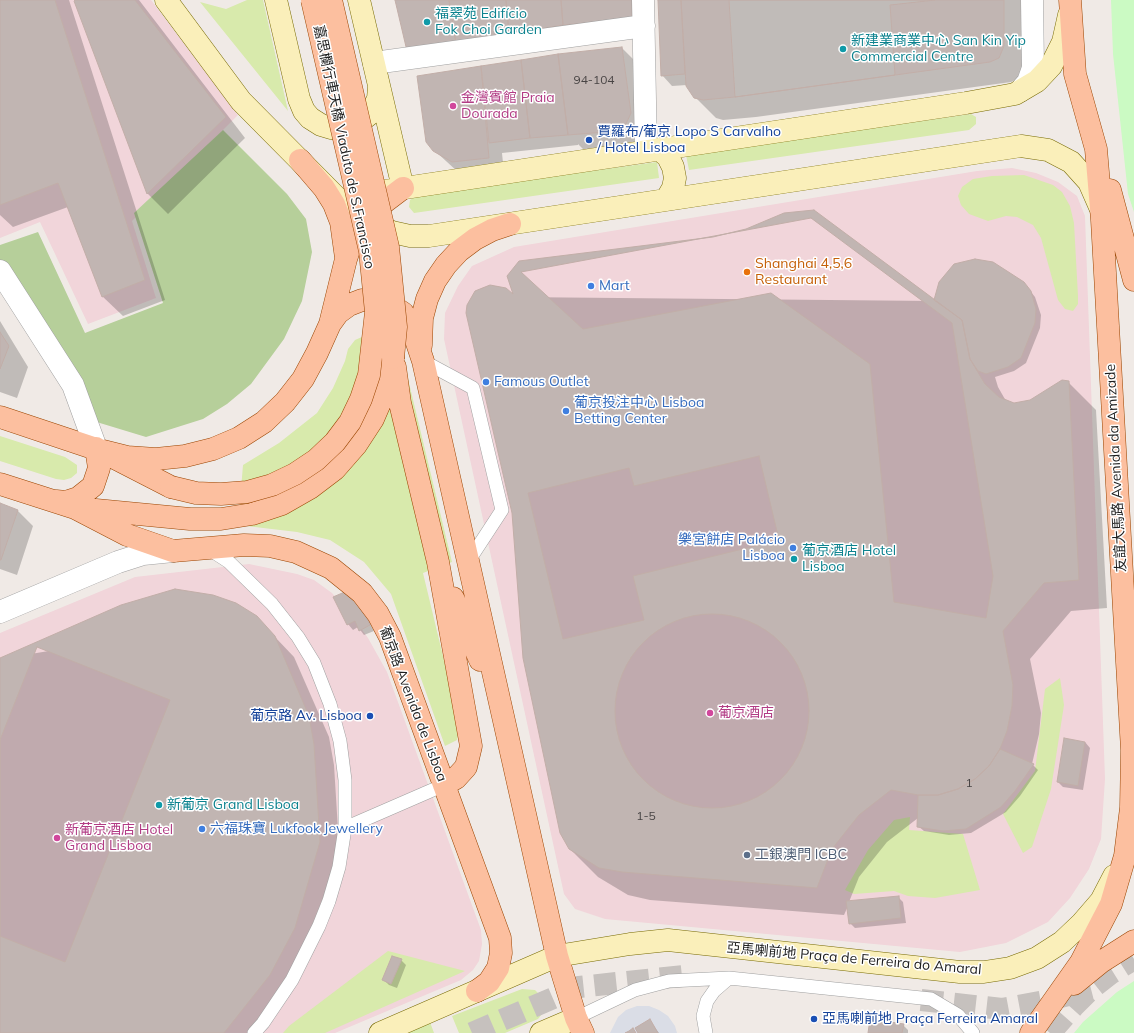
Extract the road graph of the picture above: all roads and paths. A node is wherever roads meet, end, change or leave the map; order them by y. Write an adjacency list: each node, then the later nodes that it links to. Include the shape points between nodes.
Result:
1 (166, 0): 15 (street, via 241,101)
2 (276, 0): 11 (street, via 299,99 310,118 330,128 340,129 356,125 371,113)
3 (312, 0): 28 (main road, 嘉思欄行車天橋 Viaduto de S.Francisco, bridge, via 370,252 376,312 370,375 361,399 350,422 335,442 316,460 272,485 247,492 196,493 171,487)
4 (331, 0): 25 (main road, 嘉思欄行車天橋 Viaduto de S.Francisco, bridge, via 388,247 396,327)
5 (359, 0): 10 (street)
6 (643, 0): 9 (street)
7 (1032, 0): 12 (street, via 1033,68 1030,79)
8 (1070, 4): 12 (street, via 1065,36 1054,61 1042,76); 13 (main road, 友誼大馬路 Avenida da Amizade, via 1075,74)
9 (644, 26): 10 (street); 14 (street)
10 (374, 63): 11 (street)
11 (380, 87): 16 (street)
12 (1020, 91): 14 (street, via 1002,97)
13 (1096, 149): 18 (main road, 友誼大馬路 Avenida da Amizade); 23 (main road, via 1111,192)
14 (653, 150): 16 (street); 17 (street, via 668,157 673,167 673,188)
15 (300, 160): 16 (street, via 314,172 348,187 366,191); 19 (street, via 344,205); 21 (main road, via 334,204 341,222)
16 (403, 188): 19 (main road, via 374,210)
17 (666, 200): 18 (street, via 1028,146 1054,152 1076,167 1093,188); 20 (street)
18 (1102, 220): 38 (main road, 友誼大馬路 Avenida da Amizade)
19 (365, 221): 20 (street, via 410,236 429,236); 21 (main road, via 352,241)
20 (510, 224): 26 (main road, via 475,239 446,265 435,281 422,318)
21 (346, 259): 24 (main road)
22 (0, 271): 28 (street, via 73,385)
23 (1134, 280)
24 (330, 324): 26 (main road, via 338,313 362,300 377,300 391,305 403,313 411,325); 28 (main road, via 303,379 285,402 264,422 239,438 213,449 185,456 156,459 127,457)
25 (393, 358): 31 (main road, 嘉思欄行車天橋 Viaduto de S.Francisco, via 386,390 373,419 360,439 335,469 310,488 282,504 252,514 221,519 190,519); 34 (main road, 嘉思欄行車天橋 Viaduto de S.Francisco, via 400,403)
26 (422, 359): 35 (main road); 35 (lane, via 474,388 502,510)
27 (0, 417): 28 (main road)
28 (98, 449): 30 (main road, via 99,468 93,486 84,495 72,500)
29 (0, 484): 30 (main road)
30 (53, 501): 31 (main road)
31 (75, 508): 33 (main road, 葡京路 Avenida de Lisboa, via 127,535)
32 (208, 548): 33 (main road, 葡京路 Avenida de Lisboa); 39 (main road, 葡京路 Avenida de Lisboa, via 257,545 296,552 320,561 362,593 378,614 390,637); 40 (lane, via 229,562 272,604 298,637 314,663 330,704 340,741 345,780)
33 (173, 551): 36 (street, via 143,554 118,562)
34 (438, 562): 37 (main road); 39 (main road, via 471,746 466,767 456,778)
35 (468, 562): 37 (main road)
36 (0, 612)
37 (502, 711): 43 (main road)
38 (1133, 755): 41 (main road, 友誼大馬路 Avenida da Amizade, via 1131,808)
39 (444, 785): 40 (lane); 45 (main road, 葡京路 Avenida de Lisboa, via 502,946 500,961 494,975)
40 (345, 828): 49 (lane, via 339,867 320,926 292,980)
41 (1125, 856): 43 (street, 亞馬喇前地 Praça de Ferreira do Amaral, via 1101,901 1082,923 1062,942 1037,958 1010,968 960,972 668,940); 54 (main road, 友誼大馬路 Avenida da Amizade, via 1111,904 1081,962)
42 (1134, 941): 54 (main road, via 1100,962 1081,978 1046,1013)
43 (558, 956): 45 (street, 亞馬喇前地 Praça de Ferreira do Amaral); 47 (main road)
44 (729, 978): 46 (lane, via 707,1001); 47 (lane, via 669,981 635,990); 48 (lane, via 931,999 958,1015)
45 (477, 991): 50 (street, 亞馬喇前地 Praça de Ferreira do Amaral)
46 (703, 1016): 52 (lane); 53 (lane)
47 (579, 1025): 51 (street)
48 (972, 1032)
49 (254, 1033)
50 (380, 1033)
51 (541, 1033)
52 (698, 1033)
53 (706, 1033)
54 (1031, 1033)

